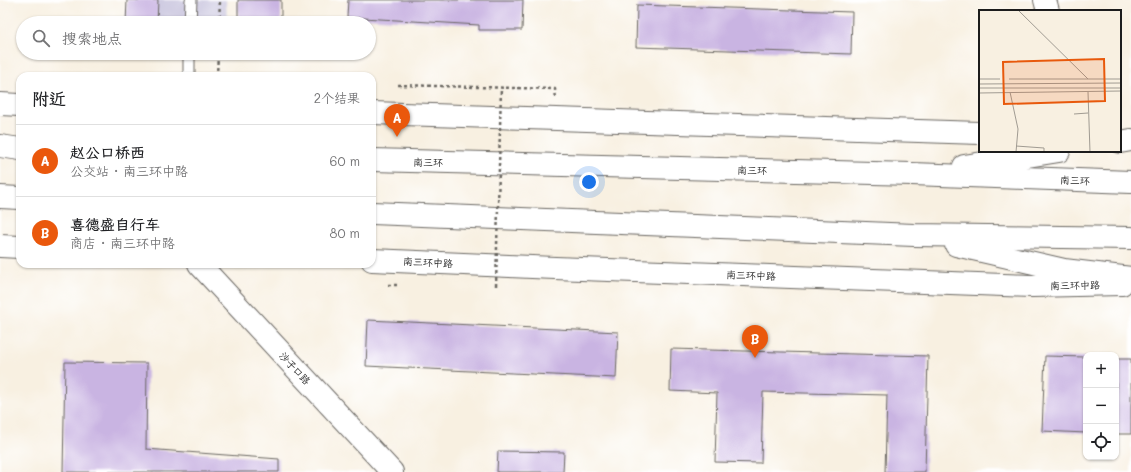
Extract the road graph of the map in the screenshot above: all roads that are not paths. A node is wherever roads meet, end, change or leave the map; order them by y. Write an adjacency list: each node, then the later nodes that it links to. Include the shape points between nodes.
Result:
1 (191, 0): 4 (lane)
2 (1045, 0): 3 (main road)
3 (1048, 10)
4 (190, 16)
5 (189, 60): 6 (lane)
6 (189, 72)
7 (0, 104): 8 (main road)
8 (16, 104)
9 (376, 113): 10 (main road)
10 (979, 133)
11 (1121, 137): 12 (main road)
12 (1131, 139): 13 (main road)
13 (1121, 142)
14 (0, 146): 15 (main road)
15 (16, 149)
16 (0, 150): 17 (main road)
17 (16, 150)
18 (1053, 152): 20 (main road)
19 (376, 160): 20 (main road, 南三环)
20 (912, 174): 21 (main road, 南三环)
21 (1131, 182)
22 (376, 213): 23 (main road)
23 (914, 235): 24 (main road); 29 (main road, via 1064,270)
24 (1131, 238)
25 (0, 246): 26 (main road)
26 (16, 247)
27 (376, 260): 30 (main road, 南三环中路, via 1032,286)
28 (203, 268): 31 (main road, 沙子口路)
29 (1131, 278)
30 (1131, 284)
31 (392, 472)

